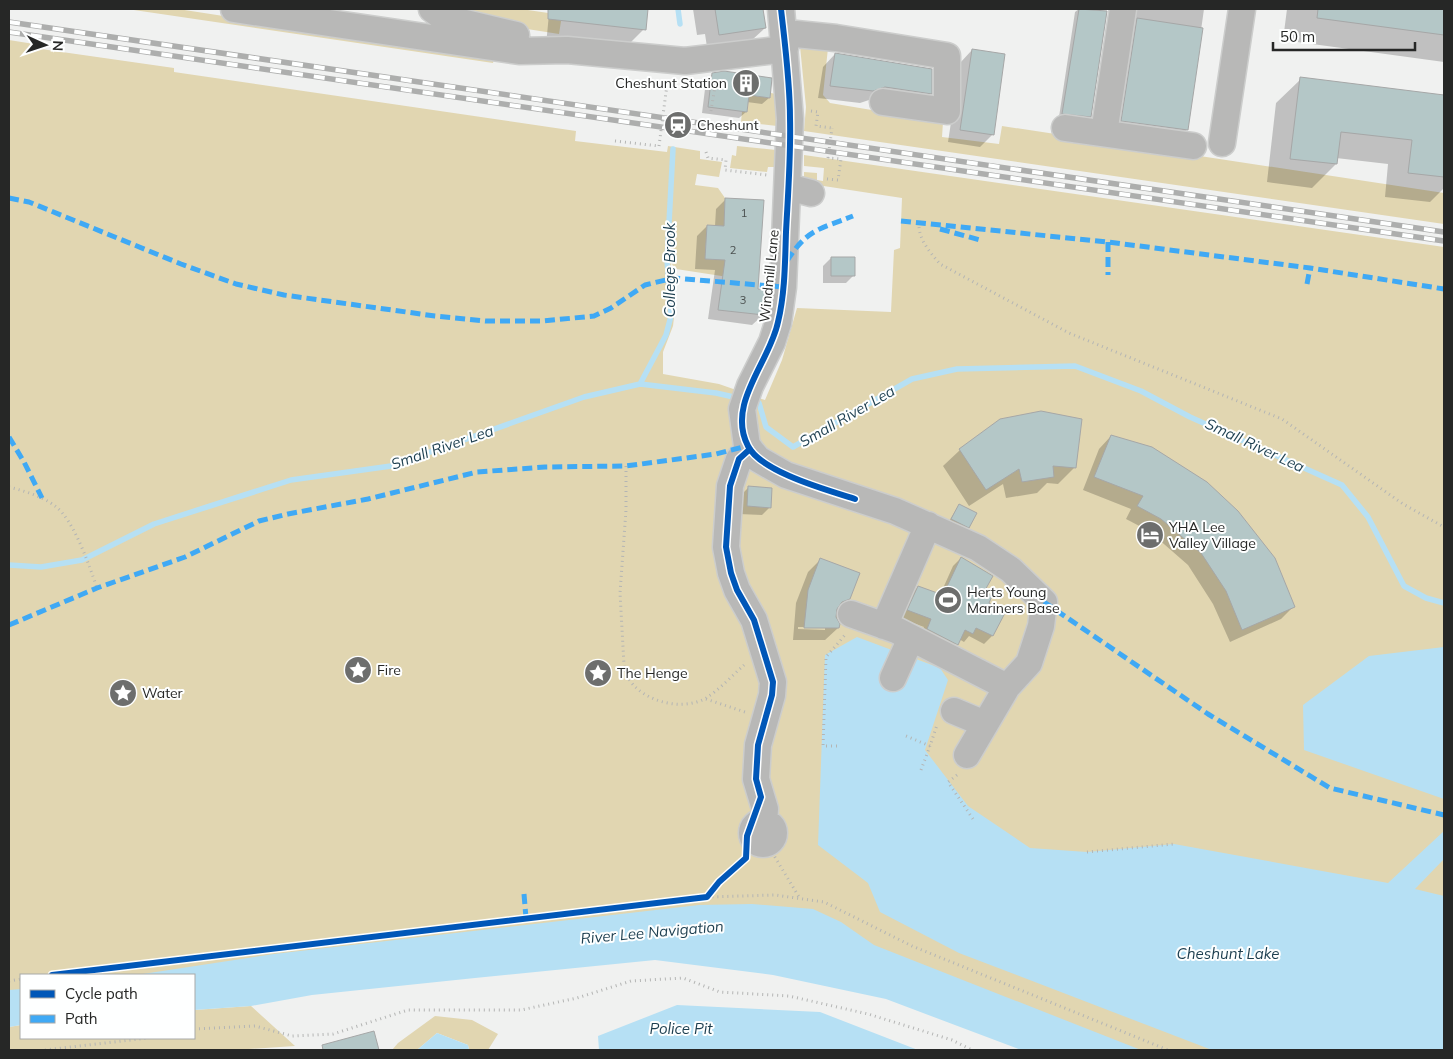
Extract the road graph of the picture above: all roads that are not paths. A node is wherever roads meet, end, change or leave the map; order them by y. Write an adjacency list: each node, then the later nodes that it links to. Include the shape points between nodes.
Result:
1 (234, 9): 7 (street, via 519,51)
2 (432, 9): 7 (street, via 444,18)
3 (781, 9): 6 (street, Windmill Lane)
4 (1123, 9): 10 (street)
5 (1242, 9): 11 (street)
6 (784, 43): 7 (street, via 685,61); 8 (street, via 796,34 947,56 946,111); 13 (street, Windmill Lane, via 798,184 778,323 746,397 744,430)
7 (567, 50)
8 (883, 102)
9 (1065, 128): 10 (street)
10 (1104, 133): 12 (street)
11 (1222, 143)
12 (1193, 146)
13 (750, 449): 14 (street, via 758,459 786,475); 23 (street, via 739,459 730,486 726,547 737,590 754,620 773,682 758,754 756,779)
14 (928, 525): 16 (street); 19 (street, via 978,548 1010,570 1044,602 1041,626 1028,663)
15 (855, 616): 16 (street)
16 (884, 626): 17 (street)
17 (911, 638): 18 (street); 19 (street)
18 (893, 678)
19 (1007, 687): 21 (street)
20 (954, 711): 21 (street)
21 (985, 724): 22 (street)
22 (967, 755)
23 (761, 797): 23 (street, via 748,836 759,841 765,809)

